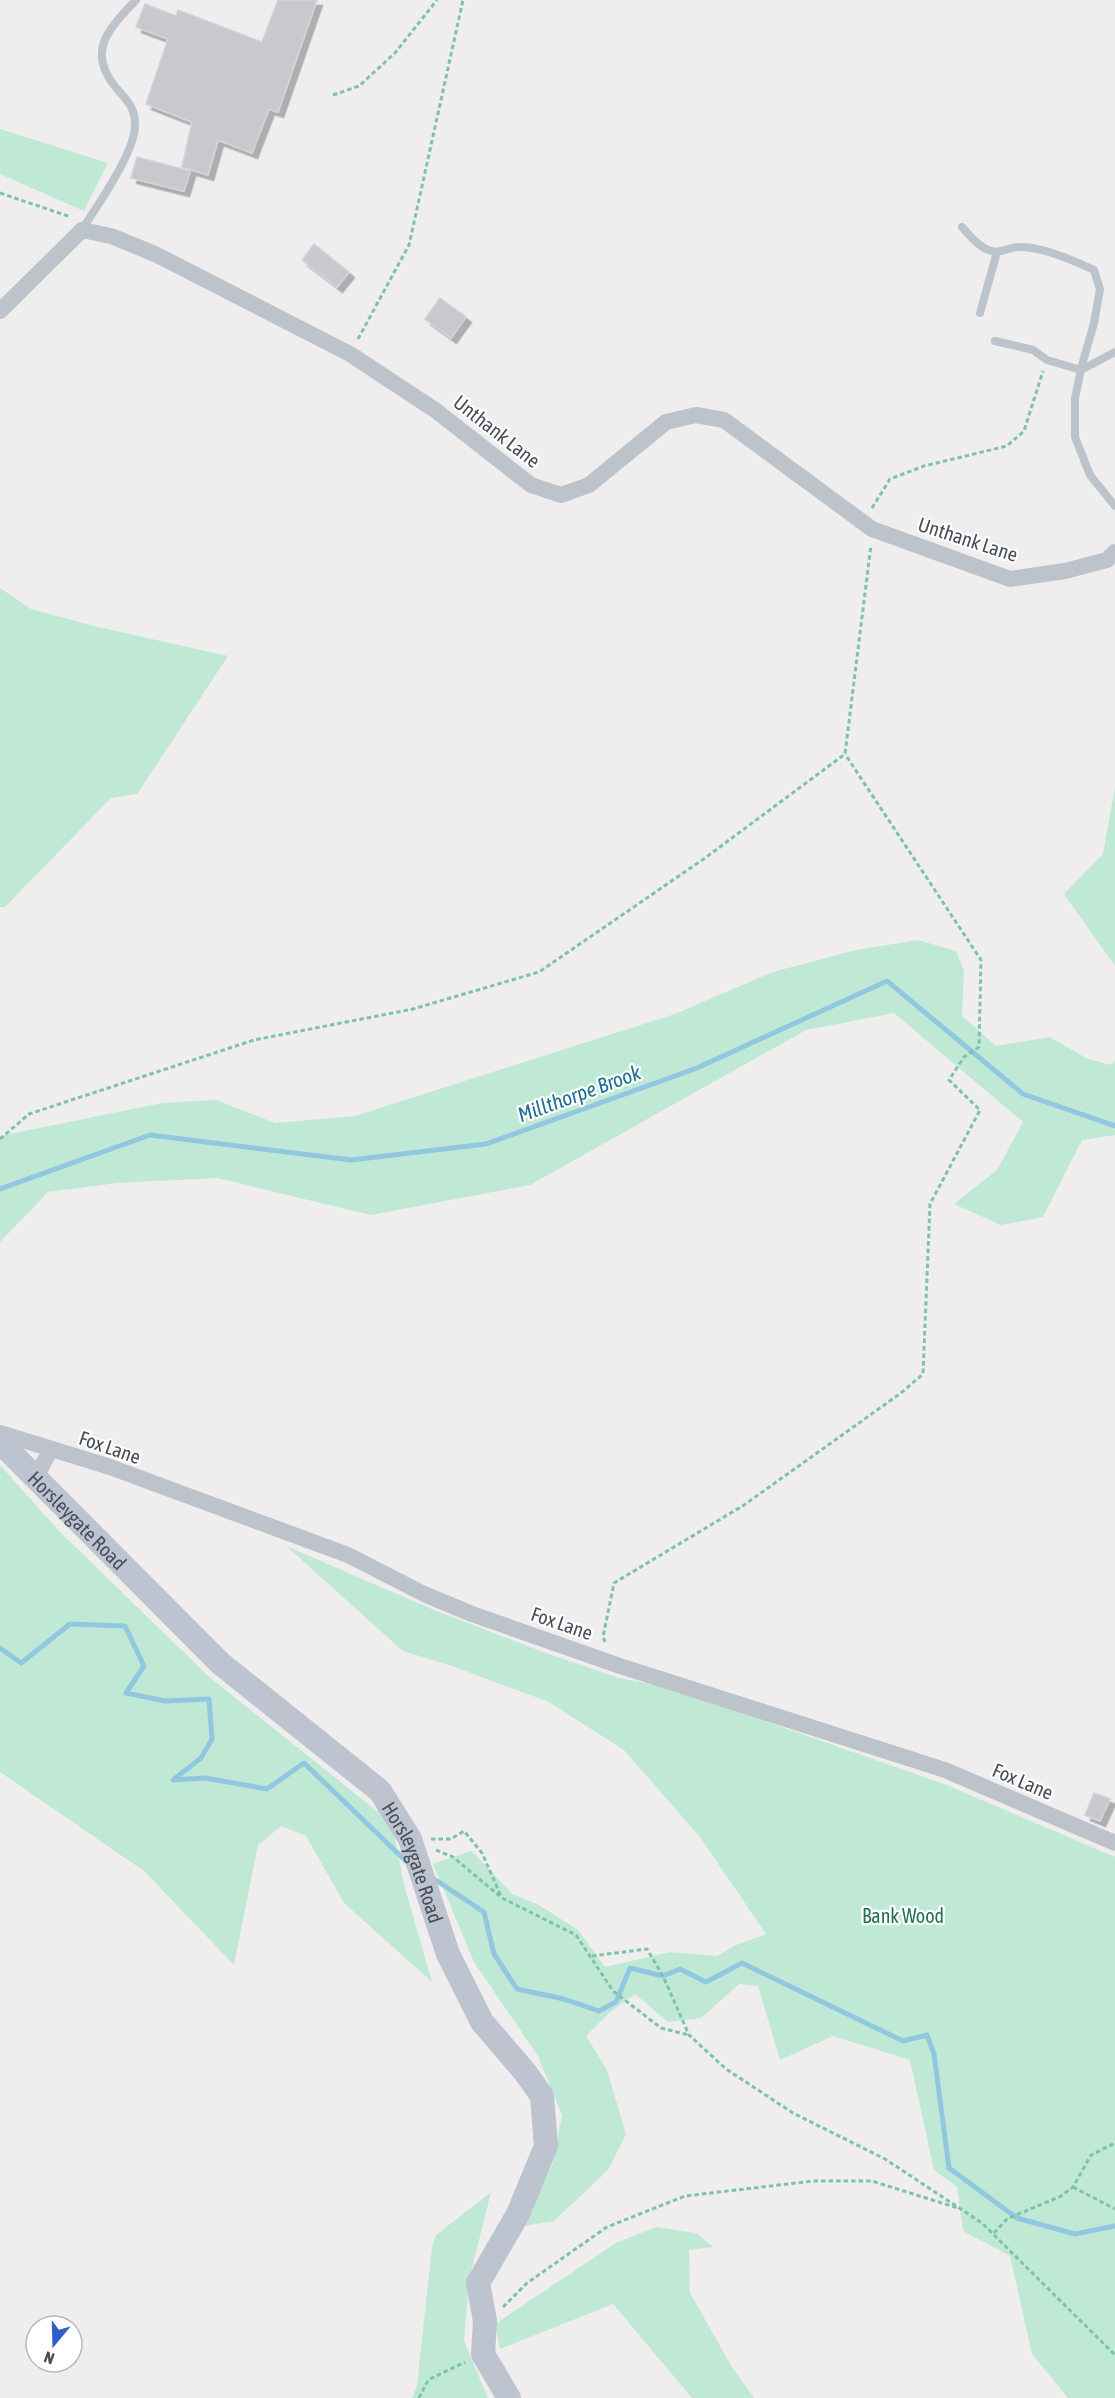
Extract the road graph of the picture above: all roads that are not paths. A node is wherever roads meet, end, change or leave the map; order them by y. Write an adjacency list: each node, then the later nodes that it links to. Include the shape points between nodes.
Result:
1 (136, 0): 3 (lane, via 109,29 100,56 109,79 133,108 135,126 129,151)
2 (962, 227): 4 (lane, via 984,249)
3 (82, 230): 5 (street); 11 (street, Unthank Lane, via 111,236 155,254 350,354 435,410 531,485 561,495 589,485 666,422 696,415 724,420 868,526 1010,579 1065,571 1107,560)
4 (997, 252): 6 (lane); 9 (lane, via 1018,247 1051,253 1094,270 1100,289)
5 (0, 310)
6 (980, 313)
7 (995, 341): 9 (lane, via 1033,350 1047,360)
8 (1115, 352): 9 (lane)
9 (1081, 370): 10 (lane, via 1075,398 1075,437 1090,474)
10 (1115, 506)
11 (1115, 552)
12 (0, 1433): 14 (street, Fox Lane)
13 (0, 1442): 15 (main road, Horsleygate Road)
14 (51, 1449): 15 (street); 16 (street, Fox Lane, via 348,1555 472,1614 620,1666 945,1770)
15 (36, 1477): 17 (main road, Horsleygate Road, via 220,1663 380,1791 410,1839 448,1954 483,2022 542,2096 546,2146 518,2214 478,2283 485,2321 483,2354)
16 (1115, 1843)
17 (509, 2398)

